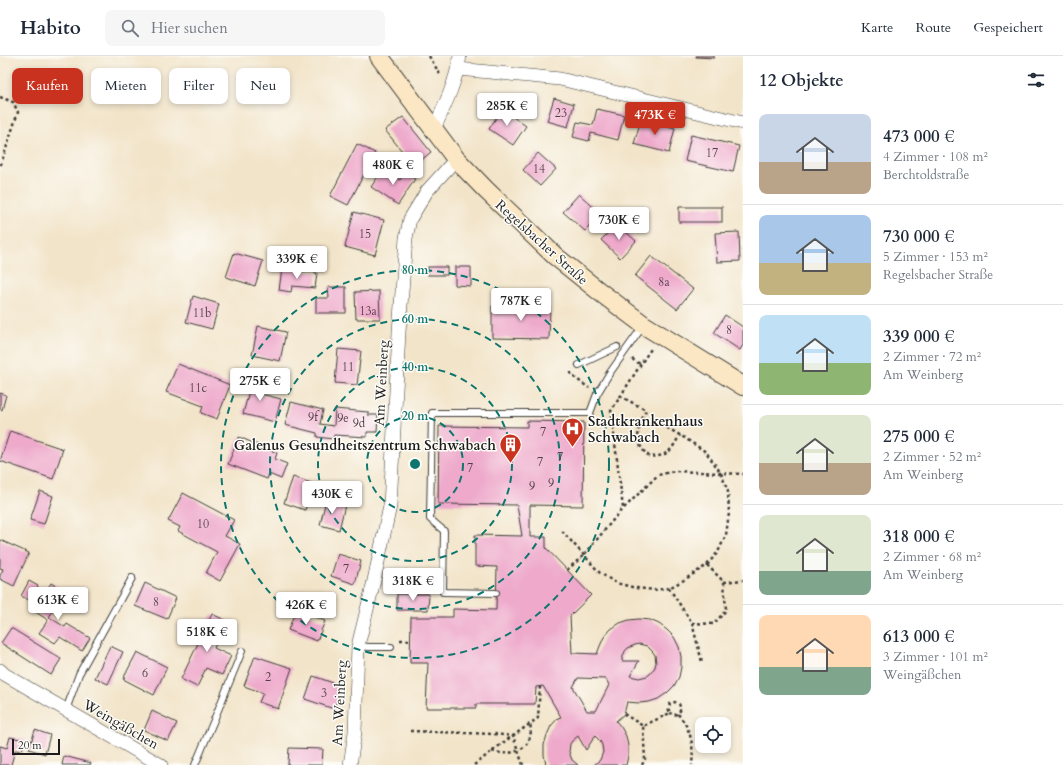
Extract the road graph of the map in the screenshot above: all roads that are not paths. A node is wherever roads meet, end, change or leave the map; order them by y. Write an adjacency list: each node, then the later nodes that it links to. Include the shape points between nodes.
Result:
1 (379, 56): 4 (main road, Regelsbacher Straße)
2 (459, 62): 3 (street, via 560,78); 4 (street, via 451,92)
3 (743, 122)
4 (434, 129): 5 (main road, Regelsbacher Straße)
5 (456, 158): 6 (main road, Regelsbacher Straße, via 555,256); 12 (street, Am Weinberg, via 427,191 410,219 406,238 390,506)
6 (644, 324): 9 (main road, Regelsbacher Straße); 11 (lane, via 597,394 590,414 432,413 430,519 444,532 443,592)
7 (617, 347): 8 (lane)
8 (579, 365)
9 (743, 386)
10 (132, 578): 16 (lane, Weingäßchen, via 79,674)
11 (496, 593)
12 (358, 646): 13 (lane); 19 (street, Am Weinberg, via 355,732)
13 (391, 646)
14 (242, 651): 18 (lane)
15 (0, 670): 16 (street, Weingäßchen)
16 (66, 710): 17 (street, Weingäßchen)
17 (161, 765)
18 (195, 765)
19 (350, 765)

